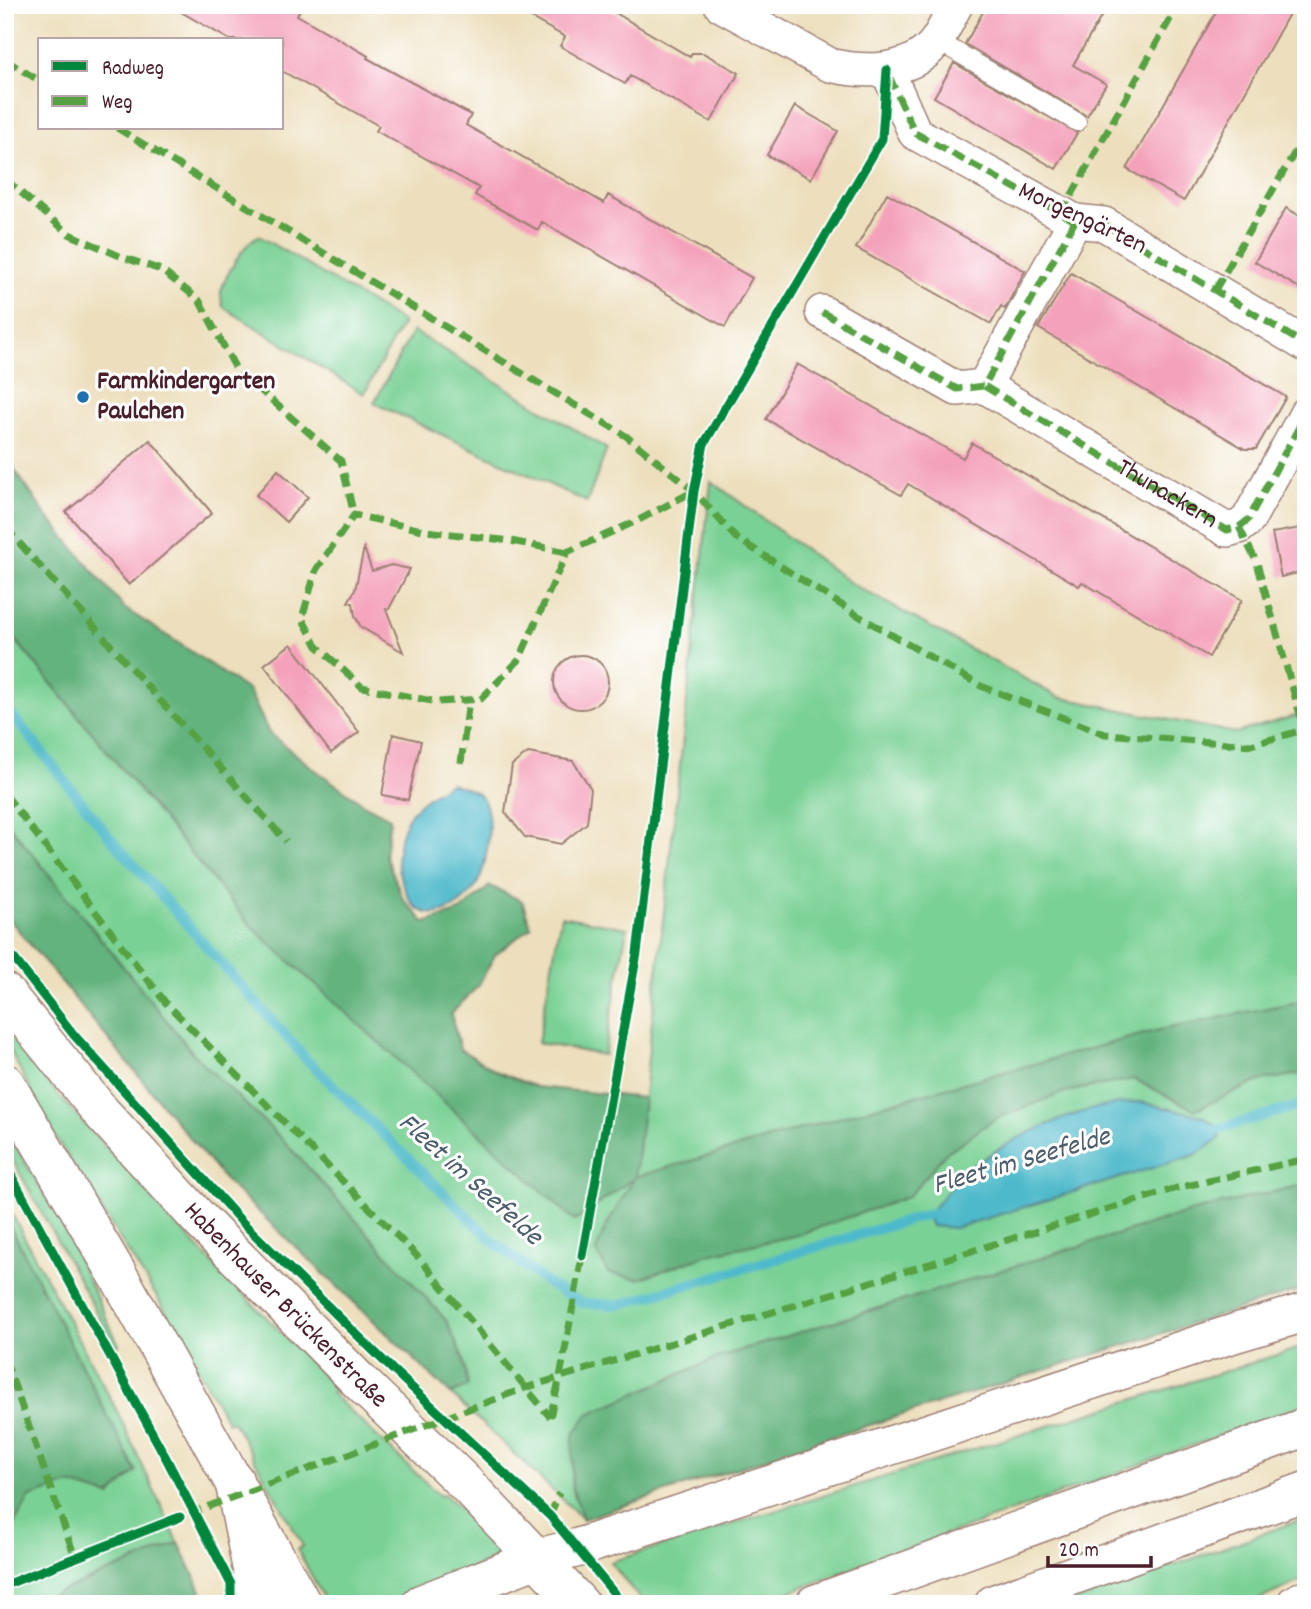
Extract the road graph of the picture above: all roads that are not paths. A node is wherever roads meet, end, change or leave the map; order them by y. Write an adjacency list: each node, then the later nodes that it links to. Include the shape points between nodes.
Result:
1 (720, 5): 4 (street, via 830,65)
2 (956, 5): 3 (street)
3 (936, 40): 4 (street, via 916,58); 5 (lane)
4 (887, 70): 6 (street, Morgengärten, via 915,133)
5 (1077, 122)
6 (1075, 221): 8 (street, Morgengärten, via 1104,224); 9 (street)
7 (822, 312): 9 (street, Thunackern, via 957,389)
8 (1306, 345)
9 (984, 386): 10 (street, Thunackern, via 1227,530 1248,520)
10 (1306, 414)
11 (5, 993): 16 (main road, Habenhauser Brückenstraße, via 101,1112 202,1222)
12 (5, 1083): 17 (main road, via 234,1480)
13 (1306, 1312): 16 (main road)
14 (1306, 1427): 22 (main road)
15 (1306, 1491): 23 (main road)
16 (538, 1558): 19 (main road); 21 (main road, Habenhauser Brückenstraße)
17 (263, 1578): 20 (main road)
18 (1306, 1600): 24 (main road)
19 (433, 1601)
20 (302, 1604)
21 (580, 1604)
22 (815, 1604)
23 (994, 1604)
24 (1296, 1604)

